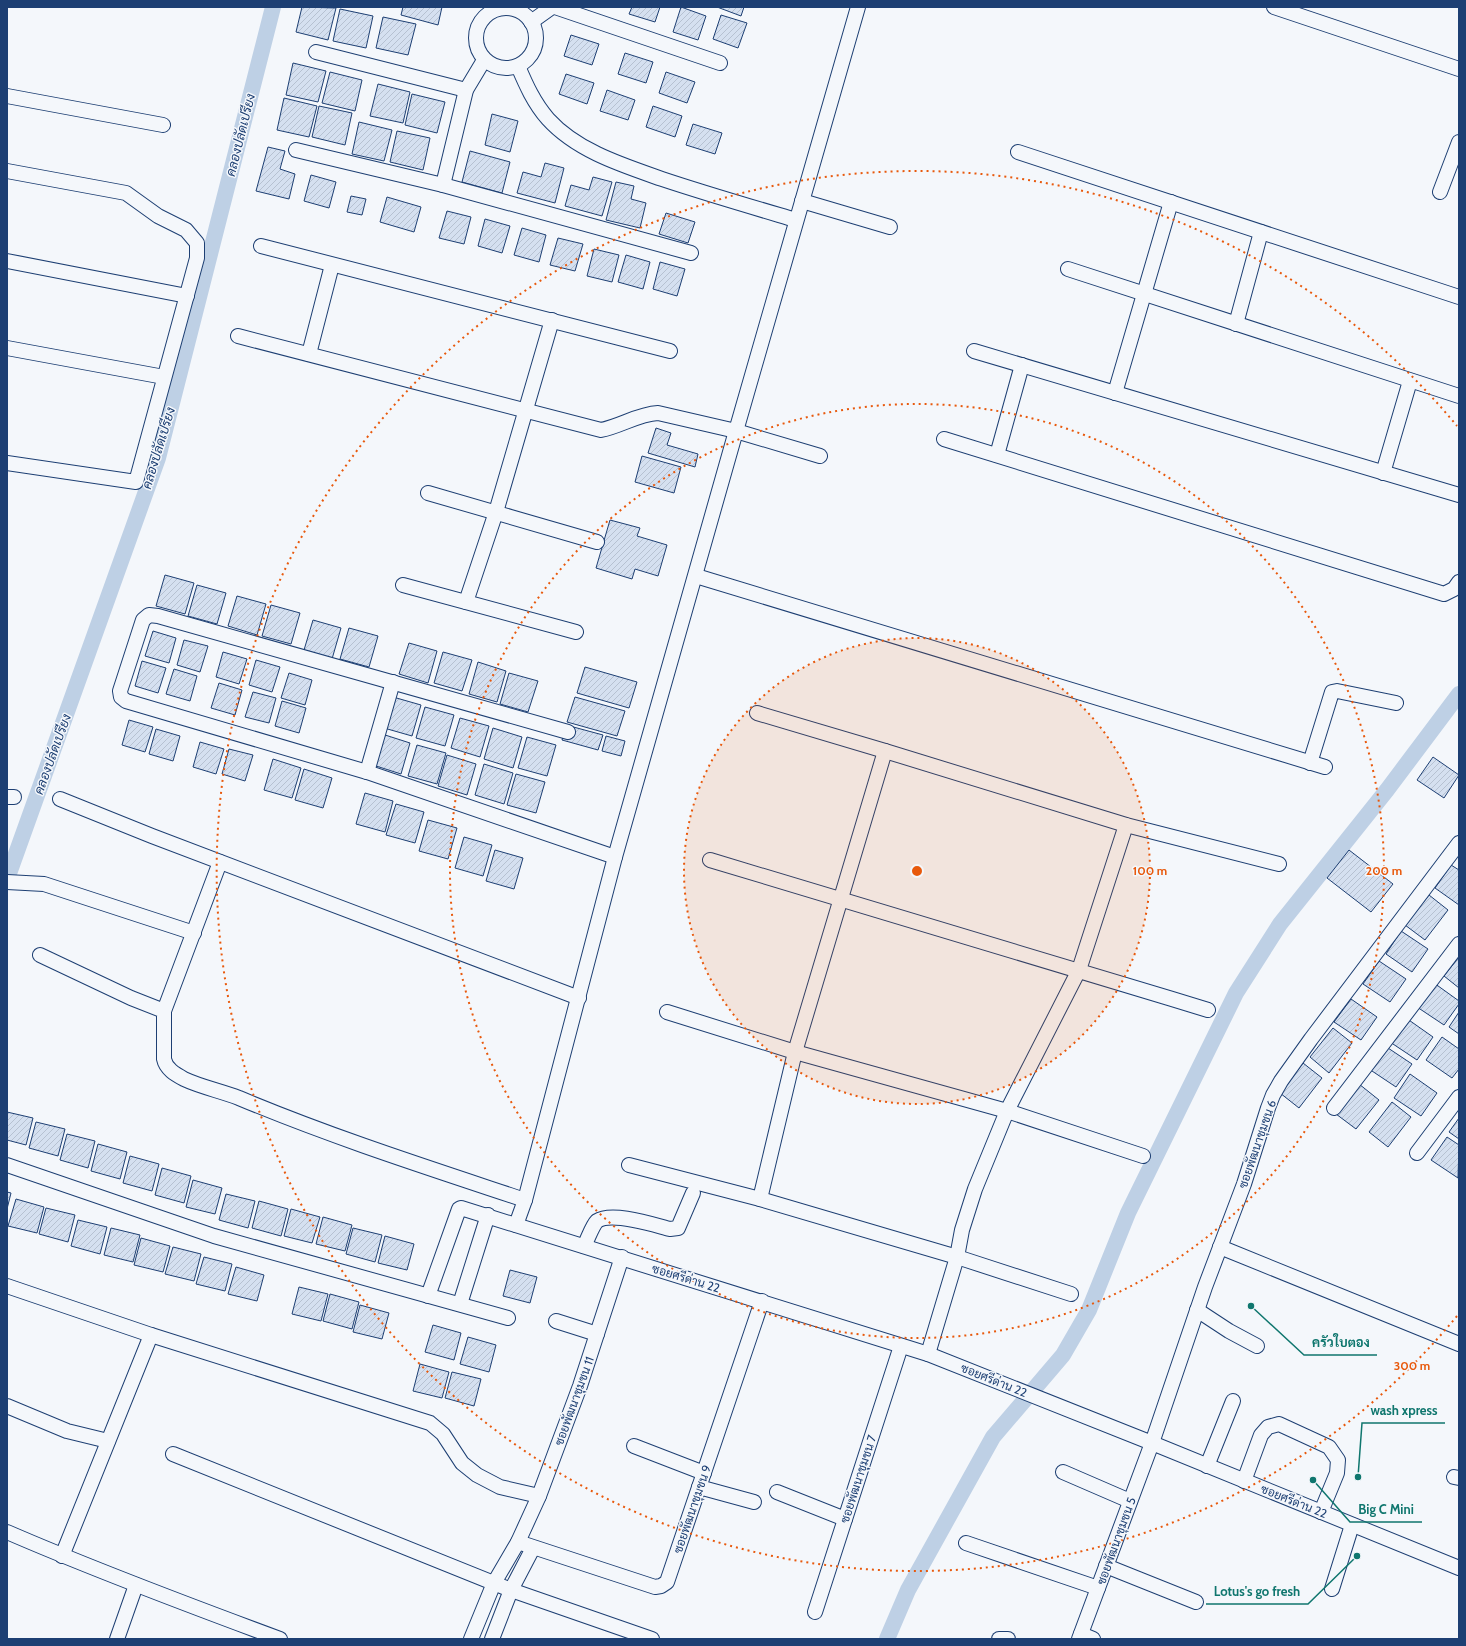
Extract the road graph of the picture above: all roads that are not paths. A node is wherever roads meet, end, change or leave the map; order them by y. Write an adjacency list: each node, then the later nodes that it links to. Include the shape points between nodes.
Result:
1 (552, 7): 6 (street)
2 (555, 7): 9 (street)
3 (858, 7): 21 (street)
4 (1274, 7): 11 (street)
5 (489, 10): 6 (street, via 513,9); 8 (street, via 478,26 476,44)
6 (531, 22): 10 (street, via 536,34 535,47 529,58)
7 (316, 52): 12 (street)
8 (484, 60): 10 (street, via 500,68); 12 (street)
9 (720, 64)
10 (518, 66): 23 (street, via 530,94 548,119 574,141 611,161 700,192)
11 (1459, 69)
12 (466, 90): 19 (street)
13 (7, 96): 14 (street)
14 (163, 125)
15 (1459, 142): 20 (street)
16 (296, 150): 19 (street)
17 (1018, 152): 22 (street)
18 (7, 171): 32 (street, via 126,193 158,216 186,230 197,243 198,258)
19 (442, 185): 27 (street)
20 (1440, 192)
21 (802, 201): 23 (street); 24 (street)
22 (1171, 202): 25 (street); 31 (street)
23 (796, 220): 47 (street)
24 (890, 227)
25 (1261, 232): 33 (street); 35 (street)
26 (261, 246): 29 (street)
27 (691, 252)
28 (7, 261): 32 (street)
29 (332, 265): 34 (street); 40 (street)
30 (1068, 269): 31 (street)
31 (1143, 294): 35 (street); 44 (street)
32 (187, 296): 42 (street)
33 (1459, 297)
34 (552, 320): 38 (street); 46 (street)
35 (1236, 324): 43 (street)
36 (238, 336): 40 (street)
37 (7, 348): 42 (street)
38 (670, 351)
39 (974, 351): 41 (street)
40 (309, 354): 46 (street)
41 (1022, 365): 44 (street); 49 (street)
42 (164, 377): 51 (street, via 136,482)
43 (1410, 381): 45 (street); 52 (street)
44 (1115, 393): 52 (street)
45 (1459, 396)
46 (526, 411): 47 (street, via 601,430 613,428 647,414 658,413); 55 (street)
47 (736, 431): 50 (street); 57 (street)
48 (944, 439): 49 (street)
49 (997, 455): 58 (street, via 1444,594 1454,589)
50 (820, 456)
51 (7, 463)
52 (1383, 473): 54 (street)
53 (428, 493): 55 (street)
54 (1459, 495)
55 (496, 512): 56 (street); 60 (street)
56 (597, 542)
57 (696, 576): 67 (street); 73 (street)
58 (1459, 582)
59 (403, 585): 60 (street)
60 (466, 602): 61 (street)
61 (576, 632)
62 (393, 682): 65 (street); 69 (street); 69 (street, via 149,615 143,620 120,691 121,697 126,701)
63 (1396, 703): 67 (street, via 1332,692)
64 (757, 713): 66 (street)
65 (568, 732)
66 (885, 751): 71 (street); 78 (street)
67 (1310, 763): 68 (street)
68 (1325, 767)
69 (366, 772): 73 (street)
70 (60, 799): 75 (street)
71 (1126, 825): 76 (street); 82 (street)
72 (1459, 844): 101 (street, ซอยพัฒนาชุมชน 6, via 1281,1081 1268,1108 1244,1184)
73 (616, 857): 83 (street)
74 (710, 860): 78 (street)
75 (220, 862): 79 (street); 83 (street)
76 (1279, 864)
77 (7, 882): 79 (street, via 44,884)
78 (840, 900): 82 (street); 87 (street)
79 (194, 933): 85 (street)
80 (1459, 944): 89 (street)
81 (40, 955): 85 (street)
82 (1079, 970): 84 (street); 90 (street)
83 (580, 998): 97 (street)
84 (1208, 1010)
85 (164, 1011): 97 (street, via 165,1064 168,1069 185,1079 384,1153)
86 (667, 1012): 87 (street)
87 (795, 1052): 90 (street); 96 (street)
88 (1459, 1097): 91 (street)
89 (1334, 1108)
90 (1007, 1111): 92 (street); 102 (street, via 975,1190 962,1230)
91 (1417, 1153)
92 (1142, 1156)
93 (7, 1165): 106 (street, via 214,1236)
94 (629, 1165): 96 (street)
95 (693, 1193): 100 (street, via 678,1228 620,1218 604,1218 596,1222)
96 (760, 1199): 102 (street)
97 (525, 1200): 99 (street)
98 (488, 1215): 99 (street, ซอยศรีด่าน 22); 106 (street, ซอยศรีด่าน 22, via 459,1209); 108 (street)
99 (516, 1225): 100 (street, ซอยศรีด่าน 22)
100 (584, 1246): 103 (street, ซอยศรีด่าน 22)
101 (1220, 1247): 109 (street, ซอยพัฒนาชุมชน 6); 114 (street)
102 (957, 1257): 105 (street); 117 (street)
103 (622, 1258): 107 (street, ซอยศรีด่าน 22); 112 (street, ซอยพัฒนาชุมชน 11)
104 (7, 1286): 113 (street)
105 (1072, 1294)
106 (428, 1296): 108 (street)
107 (762, 1302): 115 (street, ซอยศรีด่าน 22); 126 (street, ซอยพัฒนาชุมชน 9)
108 (460, 1304): 110 (street)
109 (1197, 1310): 116 (street, via 1228,1331); 121 (street, ซอยพัฒนาชุมชน 6)
110 (508, 1318)
111 (556, 1320): 112 (street)
112 (597, 1334): 130 (street, ซอยพัฒนาชุมชน 11)
113 (151, 1335): 120 (street); 130 (street, via 430,1423 443,1434 462,1463 477,1475 500,1487)
114 (1459, 1344)
115 (901, 1346): 117 (street, ซอยศรีด่าน 22); 134 (street, ซอยพัฒนาชุมชน 7)
116 (1257, 1346)
117 (928, 1354): 121 (street, ซอยศรีด่าน 22)
118 (1233, 1401): 124 (street)
119 (7, 1406): 120 (street, via 67,1431)
120 (108, 1441): 140 (street)
121 (1152, 1443): 124 (street, ซอยศรีด่าน 22); 131 (street, ซอยพัฒนาชุมชน 5)
122 (634, 1446): 126 (street)
123 (173, 1454): 143 (street)
124 (1207, 1466): 127 (street, ซอยศรีด่าน 22)
125 (1063, 1472): 131 (street)
126 (704, 1473): 128 (street, ซอยพัฒนาชุมชน 9)
127 (1244, 1481): 133 (street, ซอยศรีด่าน 22); 133 (street, via 1261,1434 1268,1427 1279,1424 1329,1447 1338,1460 1337,1473)
128 (699, 1487): 132 (street); 139 (street, ซอยพัฒนาชุมชน 9, via 667,1582 661,1586 655,1587)
129 (777, 1492): 134 (street)
130 (539, 1496): 137 (street, ซอยพัฒนาชุมชน 11)
131 (1130, 1501): 141 (street, ซอยพัฒนาชุมชน 5)
132 (754, 1502)
133 (1321, 1512): 135 (street, ซอยศรีด่าน 22)
134 (845, 1519): 149 (street, ซอยพัฒนาชุมชน 7)
135 (1352, 1525): 142 (street, ซอยศรีด่าน 22); 146 (street)
136 (7, 1532): 140 (street)
137 (518, 1542): 139 (street); 143 (street, ซอยพัฒนาชุมชน 11)
138 (966, 1543): 145 (street)
139 (533, 1548): 147 (street)
140 (62, 1556): 144 (street)
141 (1106, 1566): 145 (street, ซอยพัฒนาชุมชน 5); 148 (street)
142 (1459, 1568)
143 (494, 1583): 147 (street); 153 (street, ซอยพัฒนาชุมชน 11)
144 (136, 1585): 151 (street); 152 (street)
145 (1098, 1588): 150 (street, ซอยพัฒนาชุมชน 5)
146 (1332, 1589)
147 (511, 1590): 154 (street); 155 (street)
148 (1196, 1602)
149 (815, 1612)
150 (1084, 1637)
151 (117, 1639)
152 (280, 1639)
153 (471, 1639)
154 (492, 1639)
155 (652, 1639)
156 (999, 1639): 157 (street)
157 (1008, 1639)

